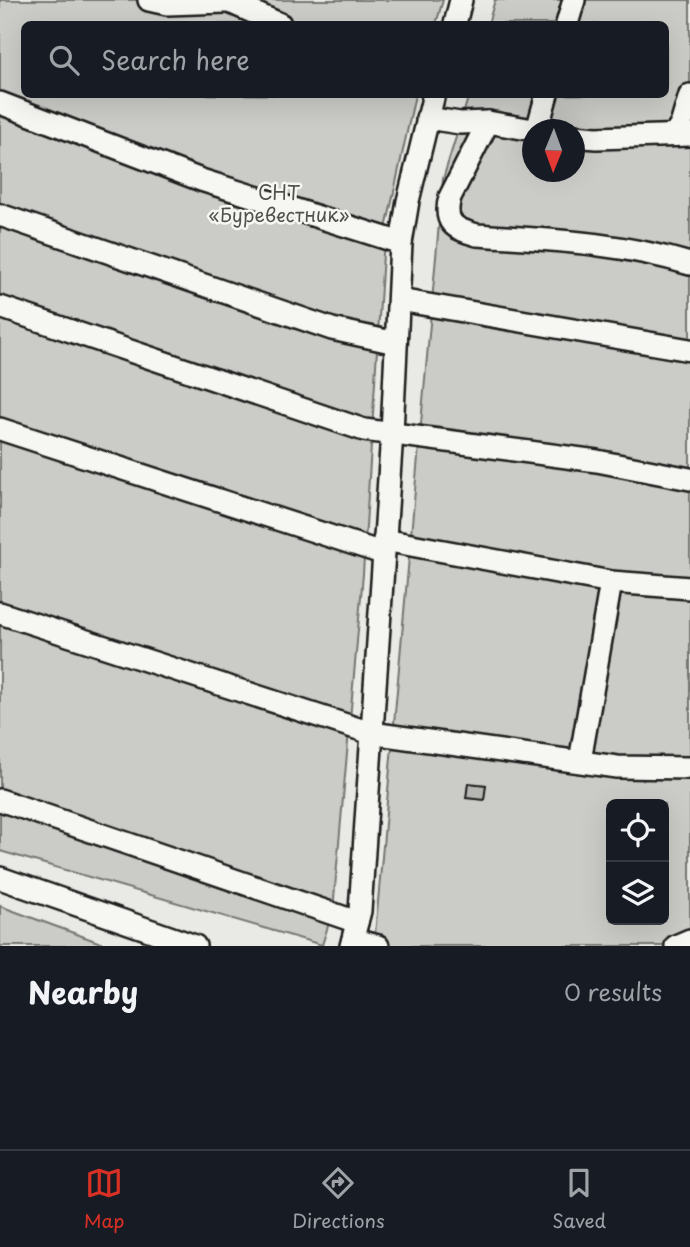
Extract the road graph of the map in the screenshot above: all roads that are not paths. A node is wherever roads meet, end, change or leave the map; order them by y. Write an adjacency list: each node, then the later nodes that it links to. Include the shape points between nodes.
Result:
1 (149, 0): 4 (street, via 167,4)
2 (461, 0): 6 (street)
3 (573, 0): 7 (street)
4 (225, 1): 5 (street)
5 (273, 21)
6 (455, 21)
7 (568, 21)
8 (690, 95): 16 (street, via 681,125)
9 (433, 98): 12 (street)
10 (546, 98): 13 (street)
11 (0, 103): 19 (street, via 201,180)
12 (427, 118): 14 (street); 19 (street)
13 (539, 119)
14 (488, 122): 15 (street); 20 (street, via 450,197 450,221 460,231 606,244)
15 (522, 128)
16 (683, 134): 17 (street)
17 (585, 137)
18 (0, 215): 23 (street, via 332,329)
19 (401, 243): 21 (street)
20 (690, 264)
21 (399, 300): 23 (street); 24 (street)
22 (0, 307): 26 (street, via 364,430)
23 (396, 343): 26 (street)
24 (690, 350)
25 (0, 429): 28 (street)
26 (392, 433): 27 (street, via 597,461); 28 (street)
27 (690, 479)
28 (383, 547): 29 (street); 32 (street)
29 (611, 582): 30 (street); 33 (street)
30 (690, 588)
31 (0, 613): 32 (street)
32 (371, 733): 33 (street); 37 (street, via 360,911)
33 (580, 761): 34 (street)
34 (690, 768)
35 (0, 800): 37 (street)
36 (0, 878): 39 (street)
37 (354, 936): 40 (street)
38 (690, 940): 41 (street)
39 (195, 946)
40 (378, 946)
41 (676, 946)

